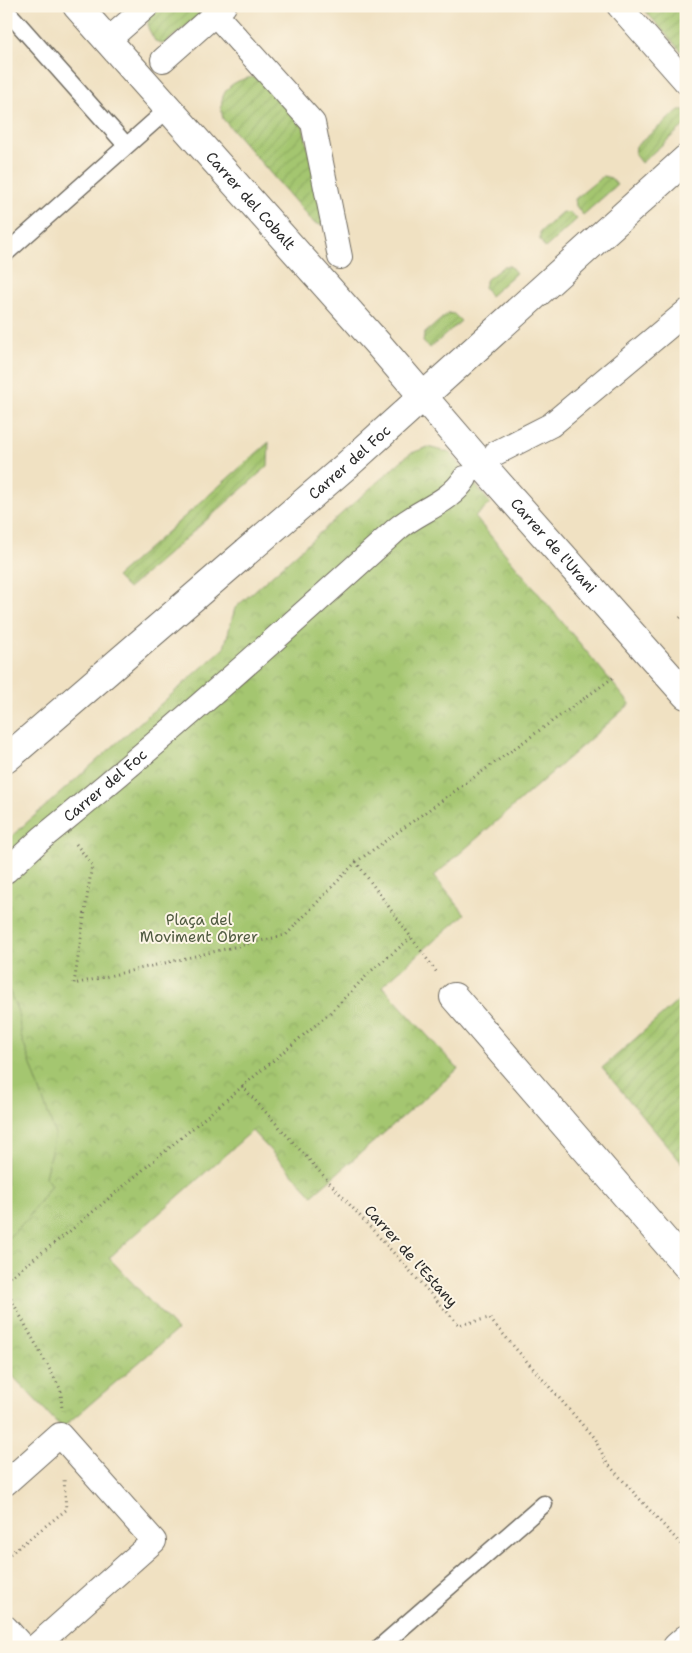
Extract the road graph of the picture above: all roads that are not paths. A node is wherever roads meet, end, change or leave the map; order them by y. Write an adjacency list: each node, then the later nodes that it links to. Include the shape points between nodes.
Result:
1 (76, 6): 6 (street, Carrer del Cobalt)
2 (147, 6): 6 (street)
3 (619, 6): 8 (street)
4 (6, 10): 10 (lane)
5 (220, 10): 7 (street); 13 (street, via 313,123)
6 (107, 41): 9 (street, Carrer del Cobalt)
7 (163, 60)
8 (686, 82)
9 (168, 109): 10 (lane); 15 (street, Carrer del Cobalt)
10 (126, 145): 12 (lane)
11 (686, 159): 15 (street, Carrer del Foc)
12 (6, 253)
13 (340, 256)
14 (686, 312): 16 (street, via 550,425)
15 (422, 397): 18 (street, Carrer de l'Urani); 19 (street, Carrer del Foc)
16 (502, 449)
17 (462, 484): 20 (street, Carrer del Foc, via 400,527 284,632)
18 (686, 694)
19 (6, 759)
20 (6, 871)
21 (454, 997): 22 (street)
22 (686, 1265)
23 (6, 1483): 28 (street, via 60,1435 154,1541)
24 (544, 1504): 29 (lane)
25 (6, 1628): 27 (street)
26 (686, 1639): 30 (street)
27 (23, 1647)
28 (35, 1647)
29 (380, 1647)
30 (677, 1647)

